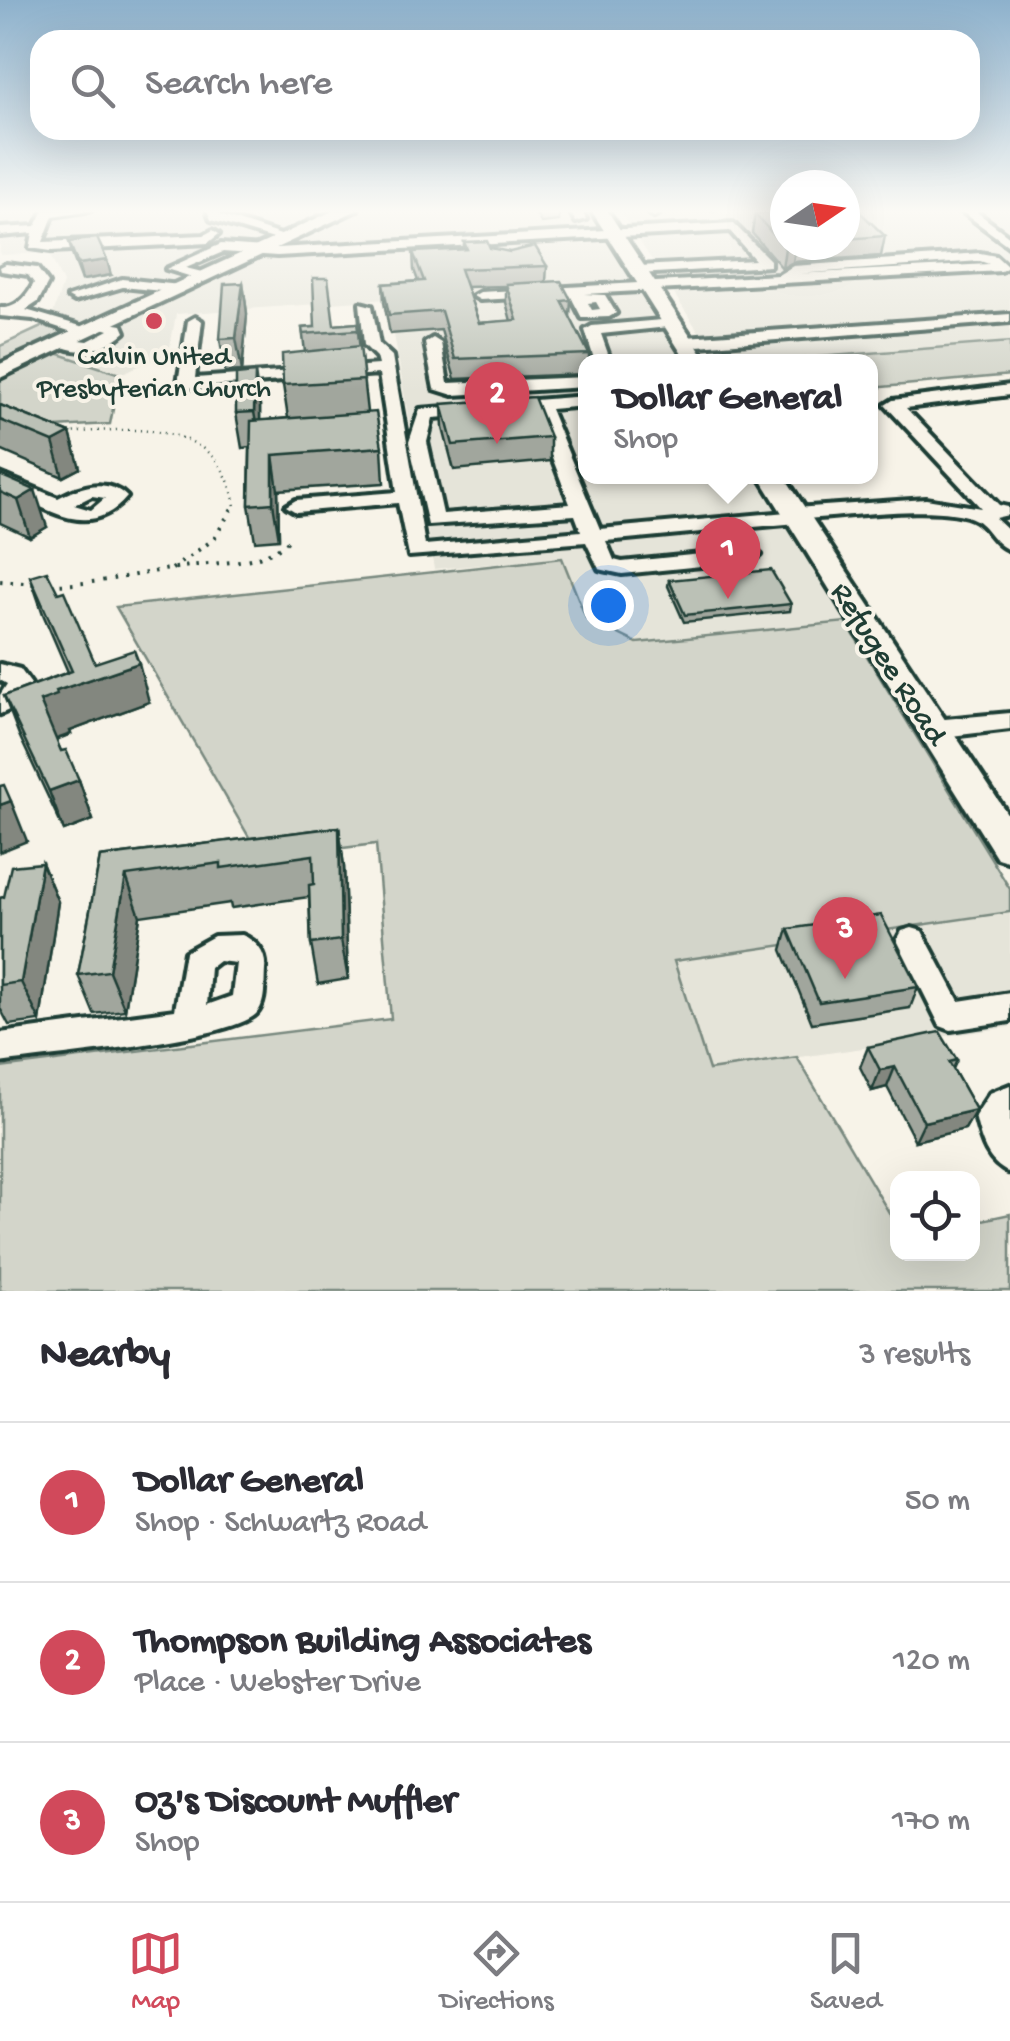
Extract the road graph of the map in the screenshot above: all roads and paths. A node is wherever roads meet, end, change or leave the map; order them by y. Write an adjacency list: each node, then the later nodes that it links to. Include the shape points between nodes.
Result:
1 (25, 270): 15 (street, via 41,283 33,299)
2 (179, 270): 8 (street)
3 (221, 270): 8 (main road)
4 (639, 270): 9 (main road)
5 (671, 270): 9 (street)
6 (793, 270): 10 (street)
7 (966, 270): 10 (street)
8 (205, 278): 11 (main road)
9 (644, 278): 10 (street); 12 (street, via 577,296); 18 (main road)
10 (786, 279)
11 (180, 289): 13 (street, via 122,284); 19 (main road)
12 (480, 296)
13 (75, 297)
14 (365, 306): 26 (street, via 372,345)
15 (7, 312): 19 (street)
16 (195, 320): 26 (street, via 186,383)
17 (1009, 322): 20 (street); 22 (street)
18 (672, 323): 22 (main road); 24 (street, via 592,330)
19 (95, 328): 23 (main road); 23 (street, via 117,332 78,348)
20 (884, 340)
21 (433, 342): 28 (street, via 440,386 453,390)
22 (685, 342): 25 (main road)
23 (64, 343): 27 (main road)
24 (600, 354)
25 (693, 354)
26 (386, 369): 37 (street, via 386,427)
27 (0, 372)
28 (578, 382)
29 (1010, 390): 41 (street, via 893,404)
30 (578, 402): 31 (street)
31 (540, 405): 33 (street); 40 (street, via 426,413 418,442 435,521)
32 (59, 434): 47 (path, via 134,428 191,438 206,448 236,505 214,538)
33 (576, 470)
34 (0, 480): 38 (street)
35 (578, 484): 40 (street)
36 (776, 484): 42 (main road, Refugee Road)
37 (406, 497): 39 (street); 43 (street, via 416,552)
38 (60, 505)
39 (296, 506)
40 (582, 508): 43 (street)
41 (995, 512): 42 (street, via 926,505); 45 (street)
42 (796, 516): 43 (street); 52 (main road, Refugee Road)
43 (596, 535): 46 (street, via 606,565 622,568)
44 (289, 540): 47 (path, via 258,556)
45 (1010, 544)
46 (751, 555)
47 (172, 568): 48 (path, via 104,584)
48 (0, 581)
49 (0, 672): 50 (street, via 19,684)
50 (0, 706)
51 (1010, 721): 52 (street)
52 (934, 730): 53 (main road, Refugee Road)
53 (1010, 848)
54 (912, 940): 55 (street, via 951,1016)
55 (1010, 1008)
56 (190, 1022): 57 (street)
57 (0, 1048)
58 (1010, 1101): 59 (street, via 992,1116)
59 (1010, 1156)

